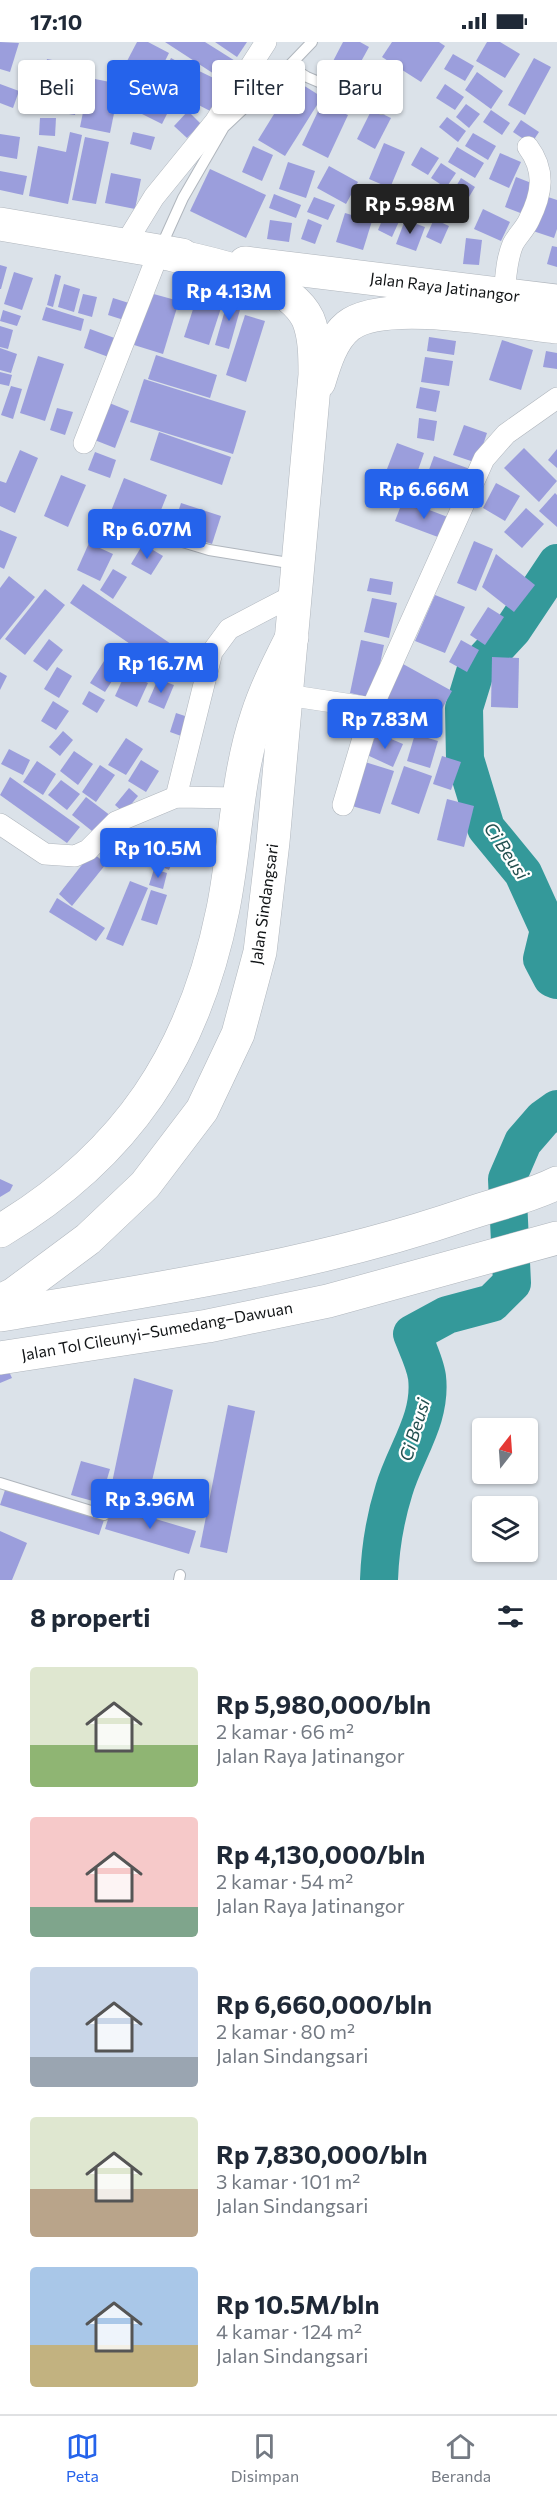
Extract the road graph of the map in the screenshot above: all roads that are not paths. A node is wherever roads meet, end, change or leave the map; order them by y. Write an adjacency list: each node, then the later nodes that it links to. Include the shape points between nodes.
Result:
1 (266, 42): 7 (street, via 215,122 154,197)
2 (312, 42): 3 (lane)
3 (295, 60)
4 (238, 114): 8 (lane, via 225,126 183,198)
5 (528, 147): 9 (street, via 537,160 542,185 529,220 513,244)
6 (0, 224): 7 (highway)
7 (124, 246): 8 (highway)
8 (159, 252): 9 (highway, Jalan Raya Jatinangor); 13 (highway, via 236,272 274,286 295,300 312,333); 14 (street)
9 (504, 294): 10 (highway, Jalan Raya Jatinangor)
10 (557, 301)
11 (557, 327): 13 (highway, Jalan Raya Jatinangor, via 413,312 363,317 349,325 333,345)
12 (557, 398): 19 (street, via 506,434 484,459)
13 (312, 410): 16 (highway, Jalan Sindangsari)
14 (84, 443)
15 (176, 540): 16 (lane)
16 (297, 579): 17 (highway, Jalan Sindangsari); 20 (street, via 229,629 212,652)
17 (292, 637): 18 (highway, Jalan Sindangsari); 21 (highway, via 256,717)
18 (287, 695): 19 (street); 27 (highway, Jalan Sindangsari, via 260,952 238,1034 202,1110 145,1185 88,1239)
19 (372, 708): 22 (street)
20 (176, 797): 21 (street); 23 (street, via 116,822 88,850 75,856 45,854)
21 (239, 798): 25 (highway, via 212,957 187,1028 163,1075 138,1111 79,1176)
22 (343, 805)
23 (0, 824)
24 (557, 1183): 28 (highway, via 427,1227 308,1258 201,1282)
25 (0, 1231)
26 (557, 1238): 29 (highway, Jalan Tol Cileunyi–Sumedang–Dawuan, via 328,1301 208,1326)
27 (0, 1301)
28 (0, 1315)
29 (0, 1358)
30 (0, 1483): 31 (lane)
31 (104, 1515)

